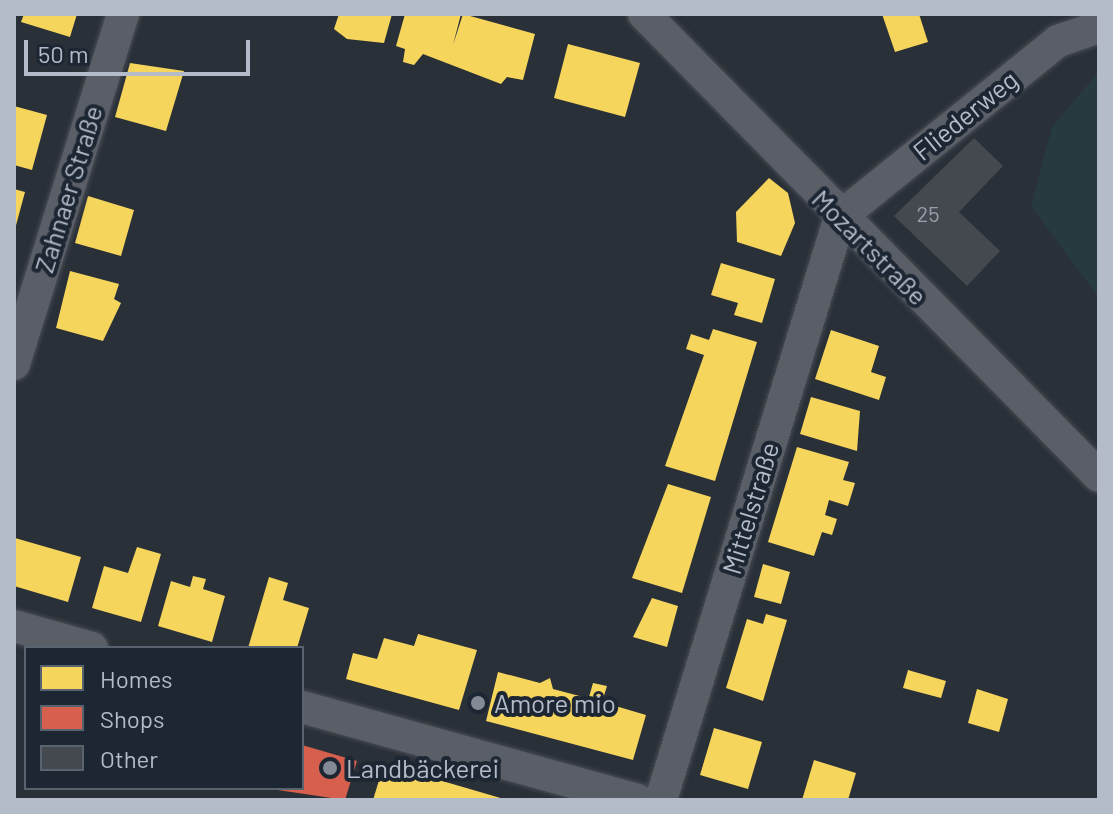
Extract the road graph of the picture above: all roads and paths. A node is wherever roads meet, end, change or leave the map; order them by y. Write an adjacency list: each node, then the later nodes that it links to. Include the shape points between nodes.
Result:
1 (123, 14): 5 (street, Zahnaer Straße)
2 (644, 14): 4 (street, Mozartstraße)
3 (1099, 27): 4 (street, Fliederweg, via 1058,41)
4 (840, 217): 6 (street, Mozartstraße); 11 (street, Mittelstraße)
5 (14, 364)
6 (1099, 476)
7 (14, 626): 8 (street)
8 (85, 646)
9 (304, 708): 10 (street)
10 (637, 800)
11 (661, 800)

